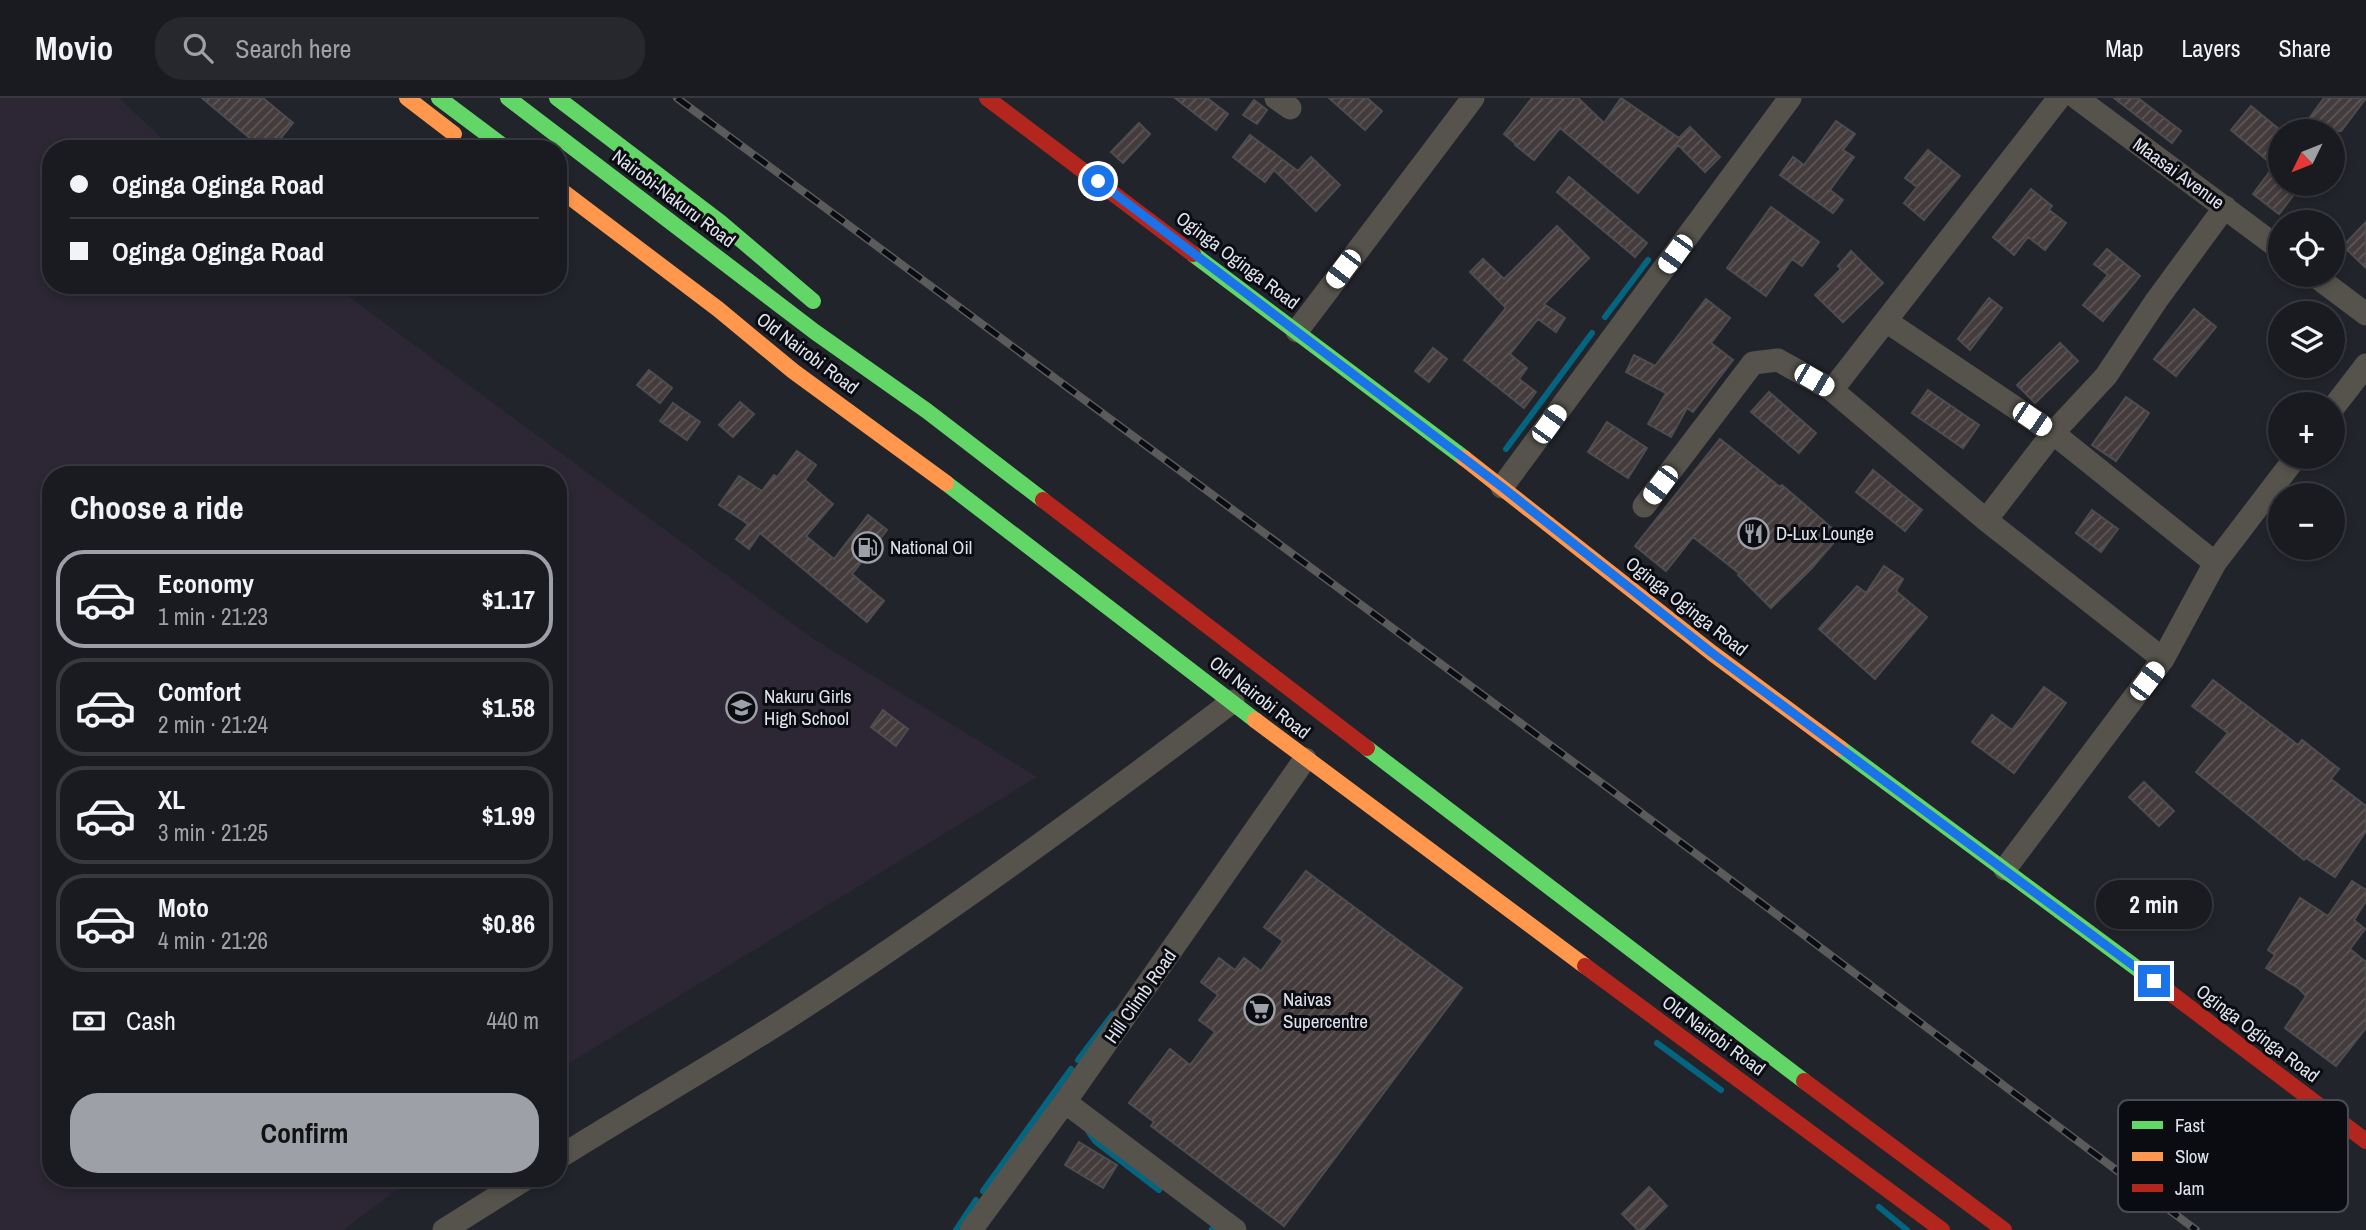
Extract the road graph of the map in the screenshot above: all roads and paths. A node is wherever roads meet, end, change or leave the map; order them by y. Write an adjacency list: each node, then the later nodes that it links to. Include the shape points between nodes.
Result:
1 (407, 98): 10 (main road)
2 (439, 98): 11 (main road)
3 (508, 98): 12 (main road, Nairobi-Nakuru Road)
4 (557, 98): 18 (main road)
5 (987, 98): 21 (main road, Oginga Oginga Road)
6 (1474, 98): 21 (street)
7 (1790, 98): 32 (street)
8 (2059, 98): 20 (street)
9 (2077, 98): 15 (street, Maasai Avenue)
10 (461, 140)
11 (495, 140)
12 (563, 140)
13 (567, 143): 22 (main road, Nairobi-Nakuru Road)
14 (567, 195): 30 (main road, Old Nairobi Road, via 793,371)
15 (2225, 207): 16 (street, Maasai Avenue); 29 (street, via 2105,376)
16 (2268, 240)
17 (2330, 287): 19 (street)
18 (826, 313)
19 (2366, 314)
20 (1886, 321): 25 (street); 29 (street)
21 (1297, 331): 32 (main road, Oginga Oginga Road)
22 (815, 332): 28 (main road, Old Nairobi Road)
23 (856, 341): 28 (main road)
24 (2366, 365): 26 (street)
25 (1832, 390): 33 (street, via 1779,360 1753,363); 34 (street)
26 (2345, 392)
27 (813, 405): 30 (main road)
28 (927, 411): 50 (main road, Old Nairobi Road, via 1690,996)
29 (2053, 433): 34 (street); 35 (street)
30 (900, 447): 37 (main road, Old Nairobi Road)
31 (2287, 469): 35 (street)
32 (1502, 487): 39 (main road, Oginga Oginga Road, via 1712,653)
33 (1644, 506)
34 (1986, 520): 36 (street)
35 (2216, 563): 36 (street)
36 (2163, 659): 39 (street)
37 (1233, 701): 38 (main road, Old Nairobi Road); 44 (street, via 1058,833 858,971)
38 (1305, 759): 41 (street, Hill Climb Road); 49 (main road, Old Nairobi Road)
39 (2005, 869): 40 (main road, Oginga Oginga Road)
40 (2312, 1100)
41 (1065, 1102): 47 (street, Hill Climb Road); 48 (street)
42 (2348, 1127): 43 (main road, Oginga Oginga Road)
43 (2366, 1141)
44 (567, 1152)
45 (513, 1187): 46 (street)
46 (444, 1230)
47 (971, 1230)
48 (1235, 1230)
49 (1942, 1230)
50 (2004, 1230)

